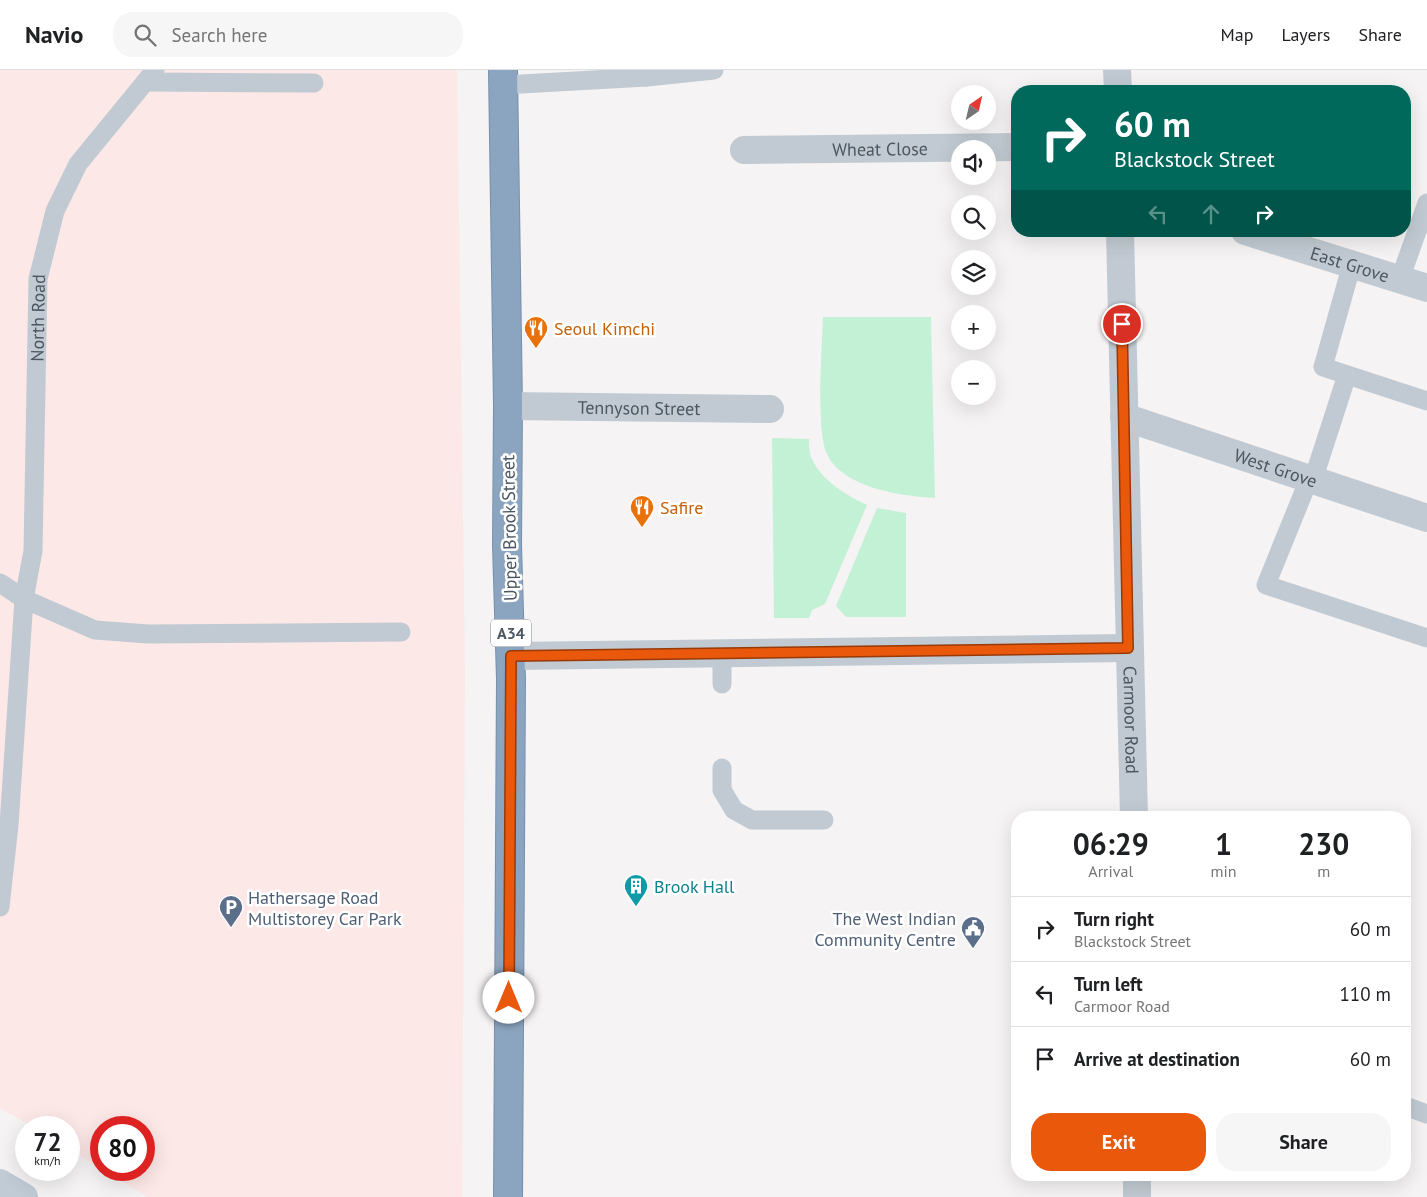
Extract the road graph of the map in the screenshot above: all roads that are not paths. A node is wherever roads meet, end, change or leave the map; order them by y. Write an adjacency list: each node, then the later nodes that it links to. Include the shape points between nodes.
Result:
1 (714, 70): 3 (lane)
2 (1117, 70): 7 (street)
3 (647, 73): 5 (lane)
4 (150, 76): 6 (lane); 24 (lane, North Road, via 78,164 55,211 38,279 33,551)
5 (503, 78): 18 (highway, Upper Brook Street / A34)
6 (314, 83)
7 (1118, 85)
8 (1011, 147): 9 (street, Wheat Close)
9 (744, 150)
10 (1427, 203): 14 (lane)
11 (1120, 237): 20 (street, Carmoor Road)
12 (1264, 237): 13 (street, East Grove)
13 (1352, 264): 14 (street, East Grove); 16 (lane, via 1323,367)
14 (1400, 279): 15 (street, East Grove)
15 (1427, 288)
16 (1348, 375): 17 (lane); 21 (lane)
17 (1427, 401)
18 (508, 406): 19 (street, Tennyson Street); 29 (highway, Upper Brook Street / A34, via 507,545)
19 (770, 409)
20 (1124, 417): 21 (street, West Grove); 27 (street, Carmoor Road)
21 (1311, 479): 22 (street, West Grove); 26 (lane, via 1266,585)
22 (1427, 518)
23 (0, 583): 24 (lane)
24 (24, 600): 25 (lane, via 95,630 139,634); 34 (lane, North Road, via 9,825)
25 (401, 632)
26 (1427, 638)
27 (1128, 648): 28 (street); 32 (street, Carmoor Road)
28 (722, 653): 29 (street); 30 (lane)
29 (511, 656): 40 (highway, Upper Brook Street / A34)
30 (722, 684)
31 (722, 768): 33 (lane, via 722,790 734,810 752,820)
32 (1134, 811)
33 (824, 820)
34 (0, 907)
35 (1411, 1108): 36 (lane)
36 (1427, 1114)
37 (1137, 1181): 41 (street)
38 (0, 1183): 39 (street)
39 (24, 1197)
40 (508, 1197)
41 (1136, 1197)

